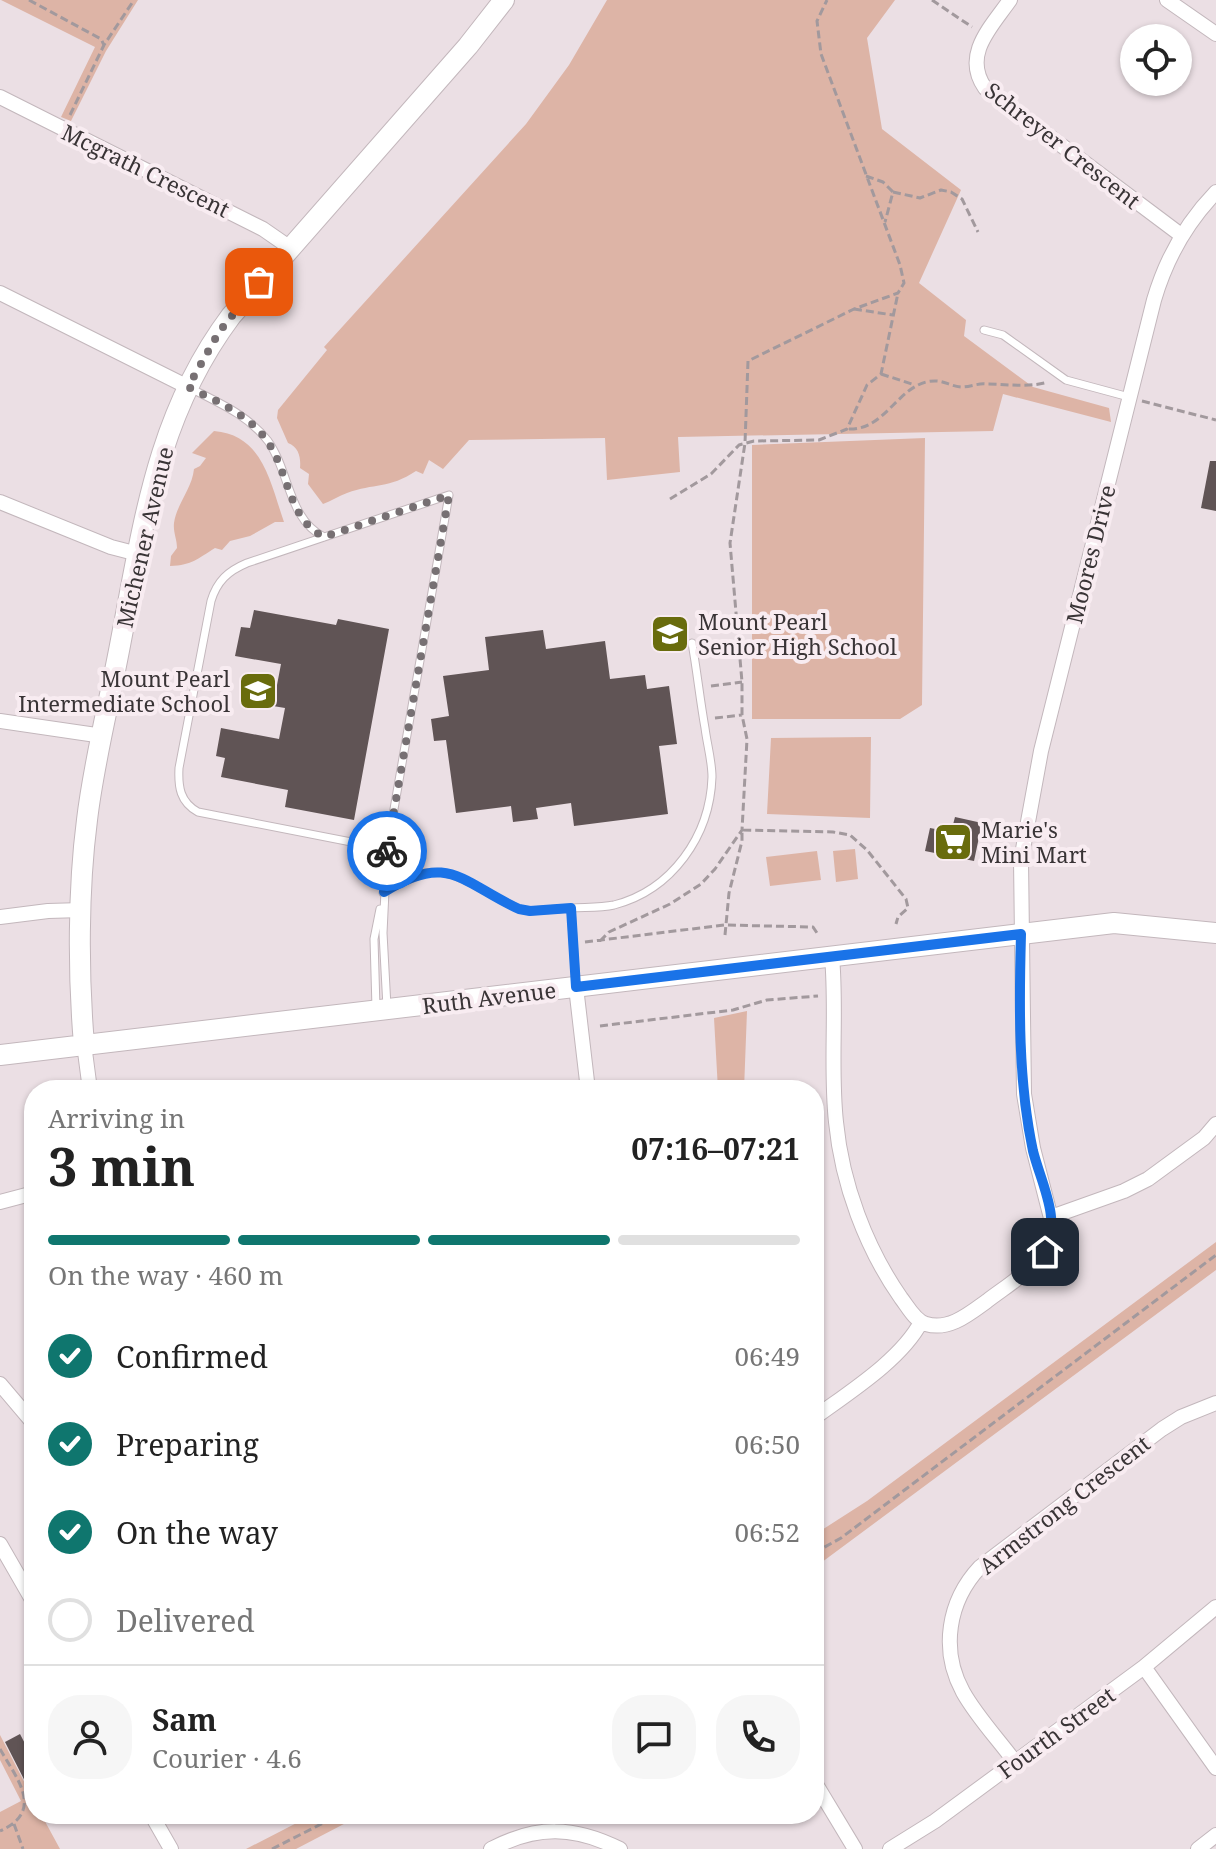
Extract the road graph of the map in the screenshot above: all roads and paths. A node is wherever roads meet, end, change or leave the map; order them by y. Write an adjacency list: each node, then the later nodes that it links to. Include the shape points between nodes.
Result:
1 (29, 0): 10 (path)
2 (134, 0): 10 (path)
3 (504, 0): 19 (main road, Michener Avenue)
4 (827, 0): 13 (path, via 817,21 818,40)
5 (932, 0): 9 (path)
6 (1010, 0): 9 (street, Schreyer Crescent)
7 (1167, 0): 8 (street)
8 (1216, 34)
9 (984, 36): 18 (street, Schreyer Crescent, via 975,63 985,88)
10 (104, 45): 12 (path)
11 (0, 97): 12 (street, Mcgrath Crescent)
12 (63, 129): 19 (street, Mcgrath Crescent)
13 (866, 176): 14 (path); 16 (path)
14 (893, 192): 16 (path); 17 (path, via 920,198 951,192 962,199)
15 (1216, 192): 18 (street, Moores Drive)
16 (885, 223): 21 (path, via 904,277)
17 (978, 232)
18 (1181, 235): 29 (street, Moores Drive, via 1158,285)
19 (289, 247): 28 (main road, Michener Avenue, via 219,332)
20 (0, 293): 28 (street)
21 (898, 293): 22 (path); 23 (path)
22 (854, 309): 23 (path); 32 (path, via 748,361)
23 (893, 315): 25 (path)
24 (984, 330): 26 (lane, via 1003,335)
25 (881, 374): 27 (path); 31 (path, via 867,385)
26 (1058, 376): 27 (path, via 1034,385 960,387 938,380); 29 (lane)
27 (916, 386): 31 (path, via 875,422)
28 (188, 387): 35 (lane, via 258,429 281,464 300,516); 36 (main road, Michener Avenue, via 156,468)
29 (1136, 399): 30 (path); 54 (street, Moores Drive, via 1030,803 1021,860)
30 (1216, 420)
31 (847, 429): 32 (path, via 819,440)
32 (745, 443): 33 (path, via 711,474); 38 (path, via 730,552)
33 (670, 499)
34 (0, 502): 36 (street)
35 (324, 537): 45 (lane, via 449,495); 45 (lane, via 238,567 218,584 179,786 184,803 204,814)
36 (138, 554): 43 (main road, Michener Avenue)
37 (692, 643): 47 (lane, via 712,773 699,836 673,872 644,894 613,905)
38 (742, 682): 39 (path); 40 (path)
39 (709, 686)
40 (742, 715): 41 (path); 44 (path, via 747,762)
41 (714, 718)
42 (0, 721): 43 (street)
43 (103, 736): 48 (main road, Michener Avenue, via 85,831)
44 (742, 830): 50 (path, via 850,835 906,899 908,908); 51 (path); 56 (path, via 701,884)
45 (387, 849): 46 (lane)
46 (384, 892): 47 (lane, via 420,875 449,872 519,909); 62 (lane, via 374,939)
47 (571, 908): 57 (lane)
48 (82, 910): 49 (street); 65 (main road, Michener Avenue)
49 (0, 917)
50 (896, 924)
51 (724, 925): 52 (path, via 813,927); 55 (path); 56 (path)
52 (817, 933)
53 (1216, 933): 54 (main road, Ruth Avenue, via 1114,923)
54 (1021, 934): 58 (main road, Ruth Avenue); 72 (street, Moores Drive, via 1026,1111)
55 (725, 935)
56 (600, 941): 57 (path)
57 (574, 943): 59 (lane)
58 (832, 957): 59 (main road, Ruth Avenue); 74 (street, via 834,1098 843,1166 877,1258)
59 (576, 987): 62 (main road, Ruth Avenue); 68 (street)
60 (818, 996): 63 (path, via 767,1000)
61 (732, 1003): 63 (path)
62 (382, 1010): 65 (main road, Ruth Avenue)
63 (733, 1010): 64 (path)
64 (600, 1026)
65 (84, 1044): 66 (main road, Ruth Avenue); 67 (street)
66 (0, 1055)
67 (89, 1080)
68 (587, 1080)
69 (1216, 1124): 72 (street, via 1148,1179)
70 (24, 1196): 71 (street)
71 (0, 1202)
72 (1051, 1217): 74 (street, via 1049,1244 1022,1275 959,1320 934,1326)
73 (1216, 1255): 80 (path)
74 (921, 1322): 77 (street, via 884,1363)
75 (0, 1384): 78 (street)
76 (1216, 1403): 85 (street, Armstrong Crescent, via 1181,1417 1150,1438 980,1567 960,1593 951,1621 954,1670 964,1693)
77 (824, 1410)
78 (24, 1412)
79 (0, 1544): 81 (street)
80 (824, 1547)
81 (24, 1586)
82 (1216, 1607): 83 (street, Fourth Street)
83 (1144, 1667): 85 (street, Fourth Street); 86 (street)
84 (0, 1749): 88 (path, via 24,1798 24,1810)
85 (1015, 1762): 99 (street, Fourth Street)
86 (1216, 1768)
87 (824, 1798): 98 (street)
88 (14, 1824): 91 (path); 93 (path)
89 (157, 1824): 94 (street)
90 (321, 1824): 95 (path)
91 (0, 1831)
92 (1216, 1835): 100 (street)
93 (23, 1849)
94 (171, 1849)
95 (272, 1849)
96 (491, 1849): 97 (street, via 517,1836 548,1830)
97 (620, 1849)
98 (855, 1849)
99 (890, 1849)
100 (1198, 1849)

